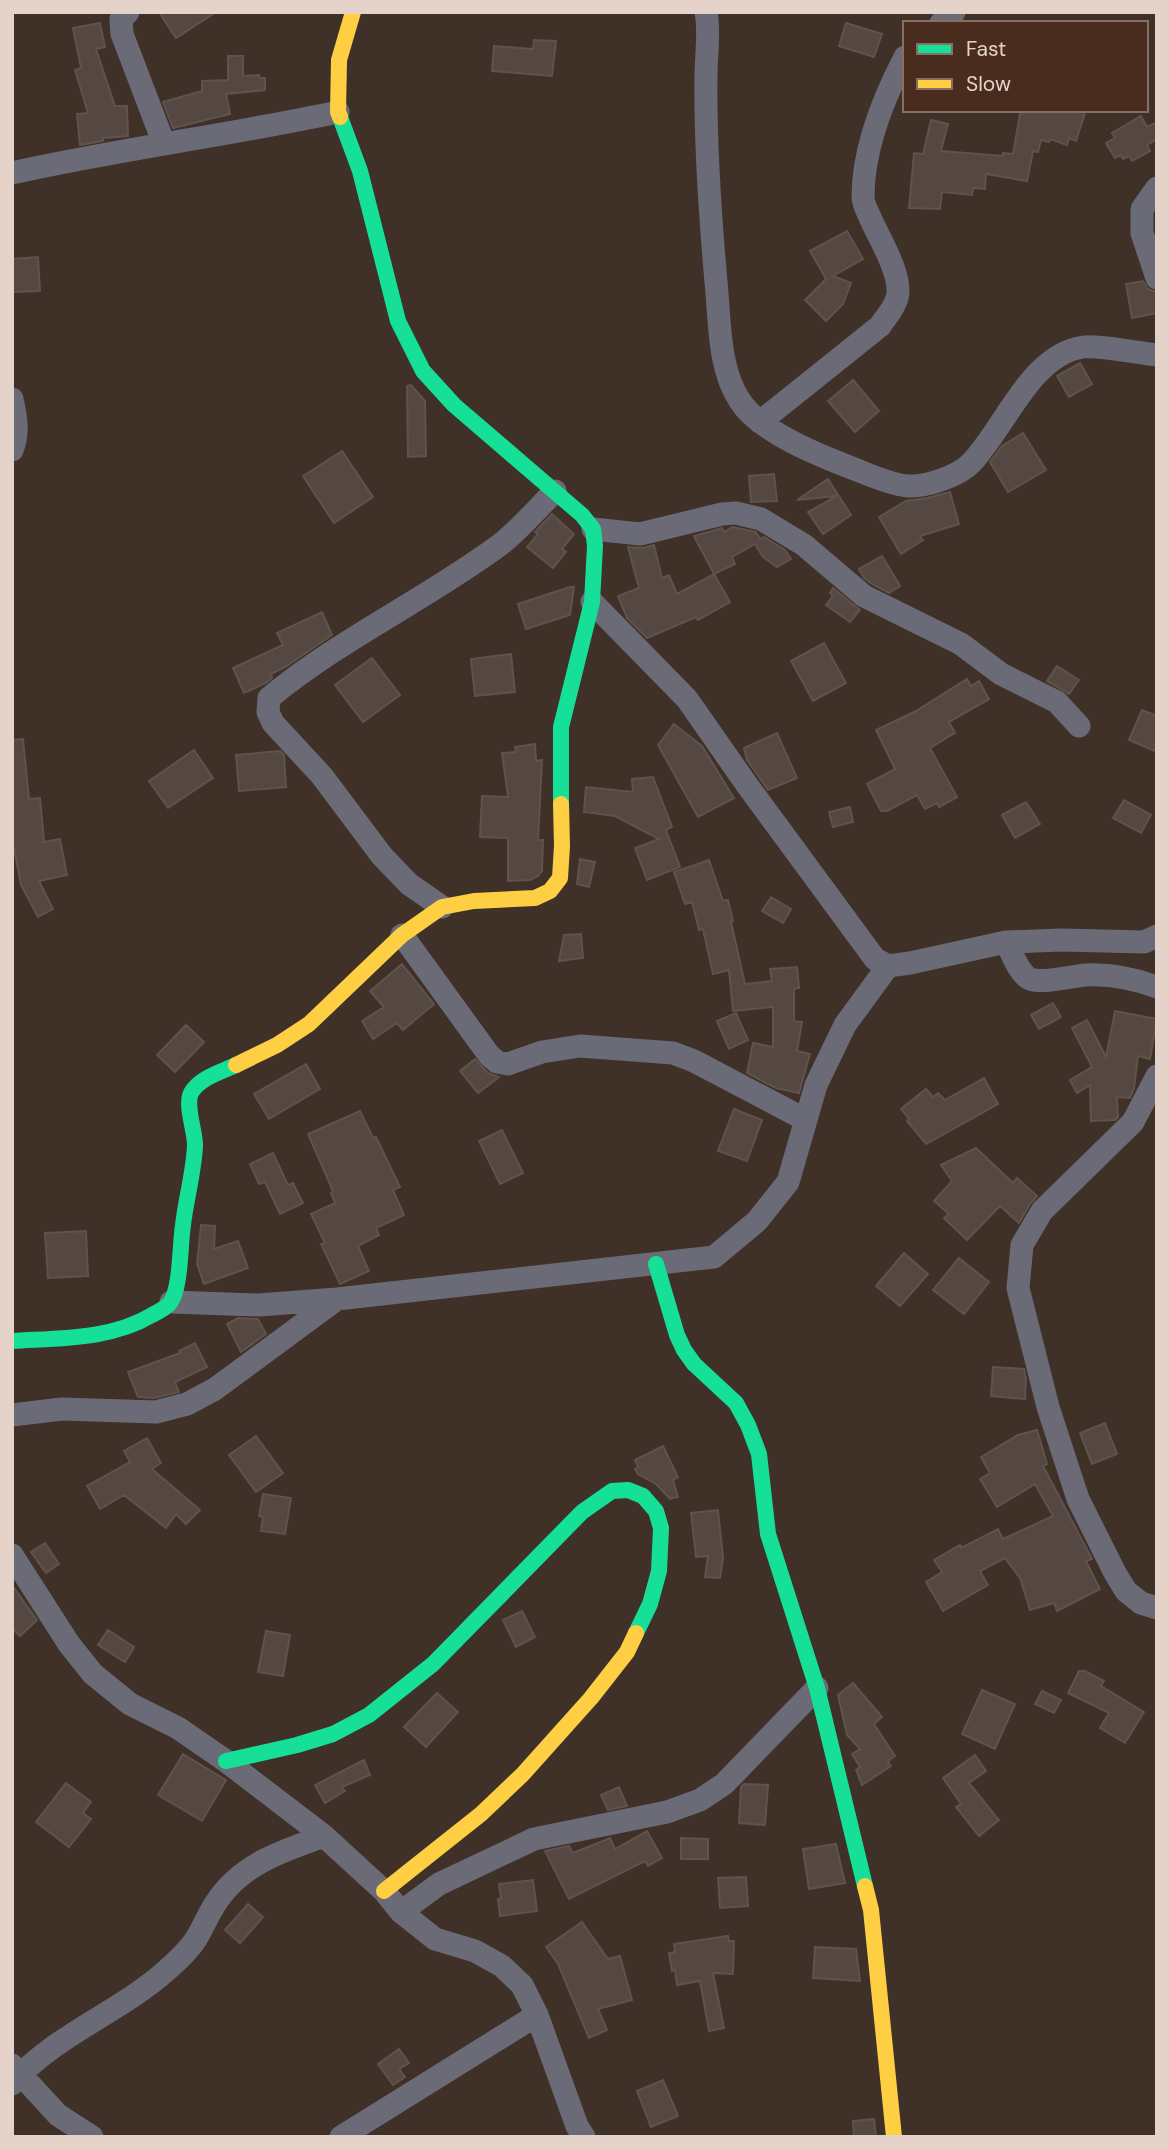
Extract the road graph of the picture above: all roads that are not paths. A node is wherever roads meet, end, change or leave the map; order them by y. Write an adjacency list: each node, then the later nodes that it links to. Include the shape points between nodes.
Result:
1 (128, 12): 6 (street, via 121,19 122,34)
2 (354, 12): 5 (street, via 339,60)
3 (706, 12): 12 (street, via 708,197 722,349 730,383 740,402)
4 (903, 61): 12 (street, via 873,133 863,200 895,274 898,296 880,326)
5 (338, 112): 6 (street); 14 (street, via 360,171 398,321 423,370 454,405)
6 (164, 144): 7 (street)
7 (12, 173)
8 (1157, 188): 9 (street, via 1142,209 1142,233)
9 (1157, 278)
10 (1157, 355): 12 (street, via 1084,347 1061,354 1041,370 970,464 940,481 908,486 865,473 806,449)
11 (12, 399): 13 (street, via 17,423)
12 (760, 422)
13 (12, 450)
14 (555, 491): 15 (street); 18 (street, via 503,542 294,677 269,698 273,723 322,776 382,856)
15 (593, 529): 16 (street); 17 (street, via 640,534 722,514 761,519 804,545 864,596 961,645 1001,674 1057,702)
16 (592, 602): 18 (street, via 561,727 560,878 550,891 535,898 474,901); 22 (street, via 687,699 875,959)
17 (1079, 726)
18 (442, 908): 19 (street)
19 (402, 934): 25 (street, via 496,1062 508,1064 580,1046 673,1053); 28 (street, via 309,1024 189,1093 195,1137)
20 (1157, 936): 21 (street, via 1144,942)
21 (1006, 942): 22 (street); 23 (street, via 1030,979 1088,975)
22 (888, 965): 25 (street, via 845,1025 816,1085)
23 (1157, 987)
24 (1157, 1076): 32 (street, via 1133,1122 1042,1211 1022,1245 1018,1288 1048,1407 1078,1499 1126,1591)
25 (806, 1120): 26 (street, via 788,1182 757,1221 714,1257)
26 (656, 1264): 27 (street); 33 (street, via 684,1350 736,1403 748,1425 759,1454 768,1534)
27 (337, 1299): 28 (street, via 259,1305); 30 (street, via 187,1404 156,1412 62,1409)
28 (171, 1302): 29 (street, via 149,1318 102,1334)
29 (12, 1341)
30 (12, 1415)
31 (12, 1555): 34 (street, via 93,1674 130,1704 178,1728)
32 (1157, 1608)
33 (817, 1688): 37 (street, via 724,1784 700,1800 667,1812 534,1839 439,1884); 43 (street, via 871,1910)
34 (226, 1761): 35 (street); 36 (street, via 333,1734 369,1715 433,1664 582,1512 612,1491 628,1490 643,1496 656,1511 661,1528 659,1571 650,1604 627,1652 522,1775)
35 (324, 1836): 36 (street); 39 (street, via 260,1861 237,1877 208,1914 195,1941 167,1970)
36 (384, 1891): 37 (street)
37 (401, 1912): 38 (street, via 435,1939 475,1951 502,1966 522,1985)
38 (537, 2015): 41 (street); 42 (street)
39 (15, 2074): 40 (street, via 58,2115)
40 (92, 2137)
41 (341, 2137)
42 (584, 2137)
43 (894, 2137)

